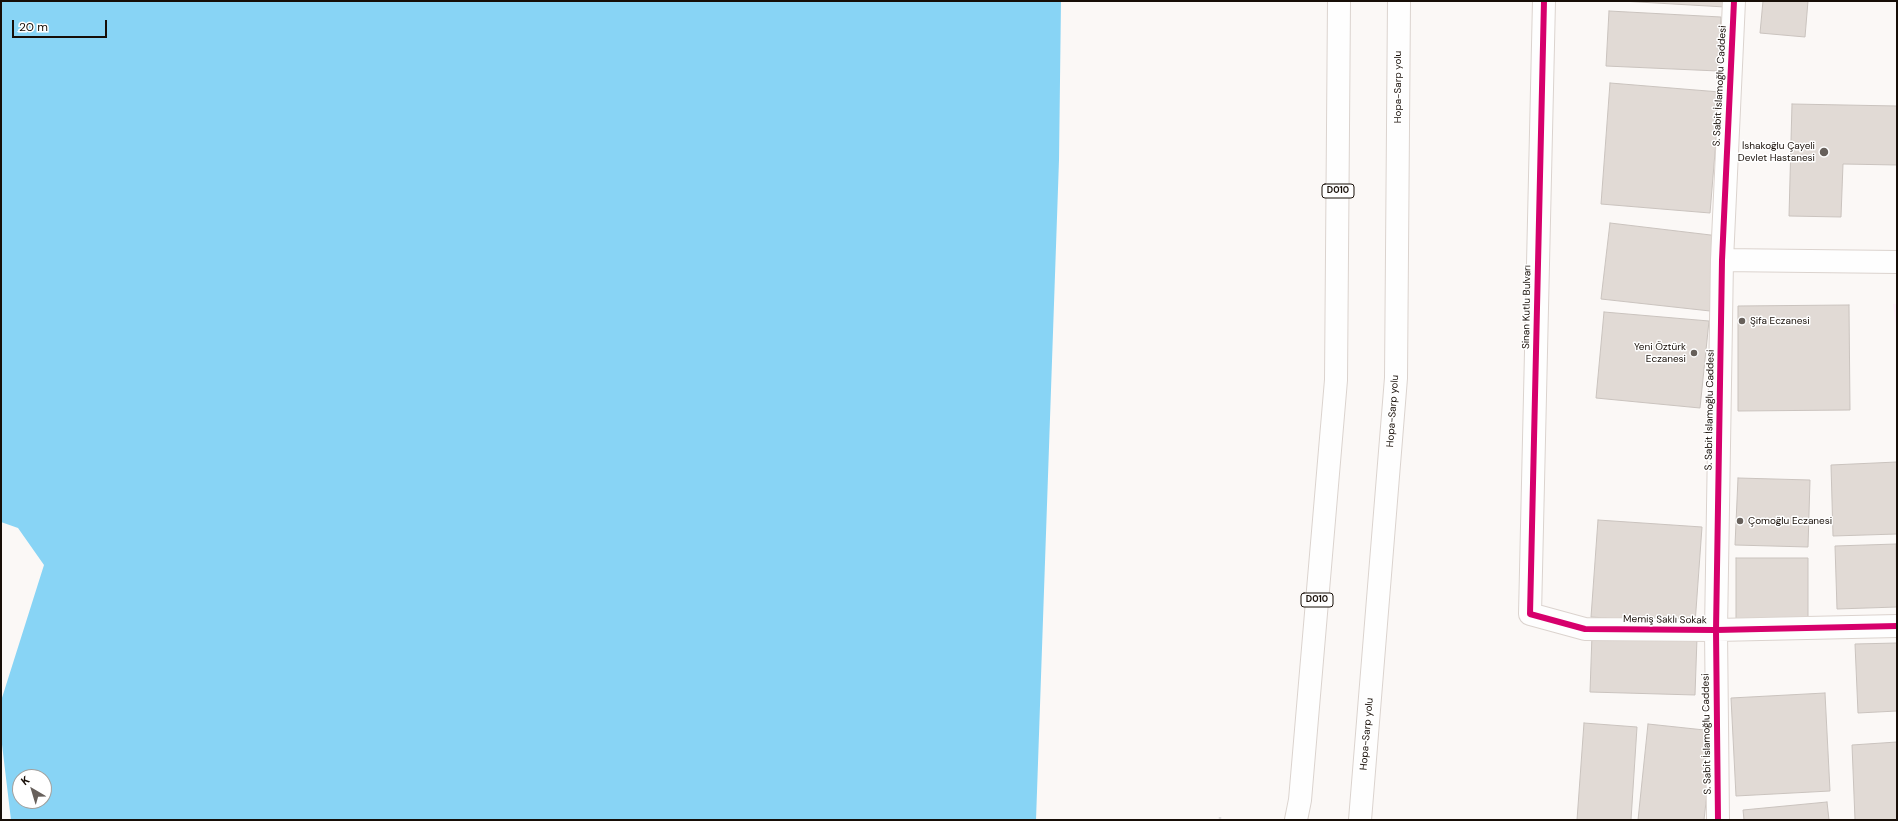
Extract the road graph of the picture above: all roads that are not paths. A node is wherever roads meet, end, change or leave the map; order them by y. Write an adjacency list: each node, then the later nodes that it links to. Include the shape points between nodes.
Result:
1 (1339, 1): 10 (main road, D010, via 1336,380 1300,800)
2 (1399, 1): 11 (main road, Hopa-Sarp yolu, via 1396,378)
3 (1544, 1): 7 (main road, Sinan Kutlu Bulvarı)
4 (1734, 1): 5 (main road, S. Sabit İslamoğlu Caddesi)
5 (1722, 260): 6 (main road); 9 (main road, S. Sabit İslamoğlu Caddesi)
6 (1897, 262)
7 (1530, 614): 9 (main road, Memiş Saklı Sokak, via 1585,629)
8 (1897, 626): 9 (main road, Memiş Saklı Sokak)
9 (1716, 630): 12 (main road, S. Sabit İslamoğlu Caddesi)
10 (1296, 820)
11 (1360, 820)
12 (1718, 820)

